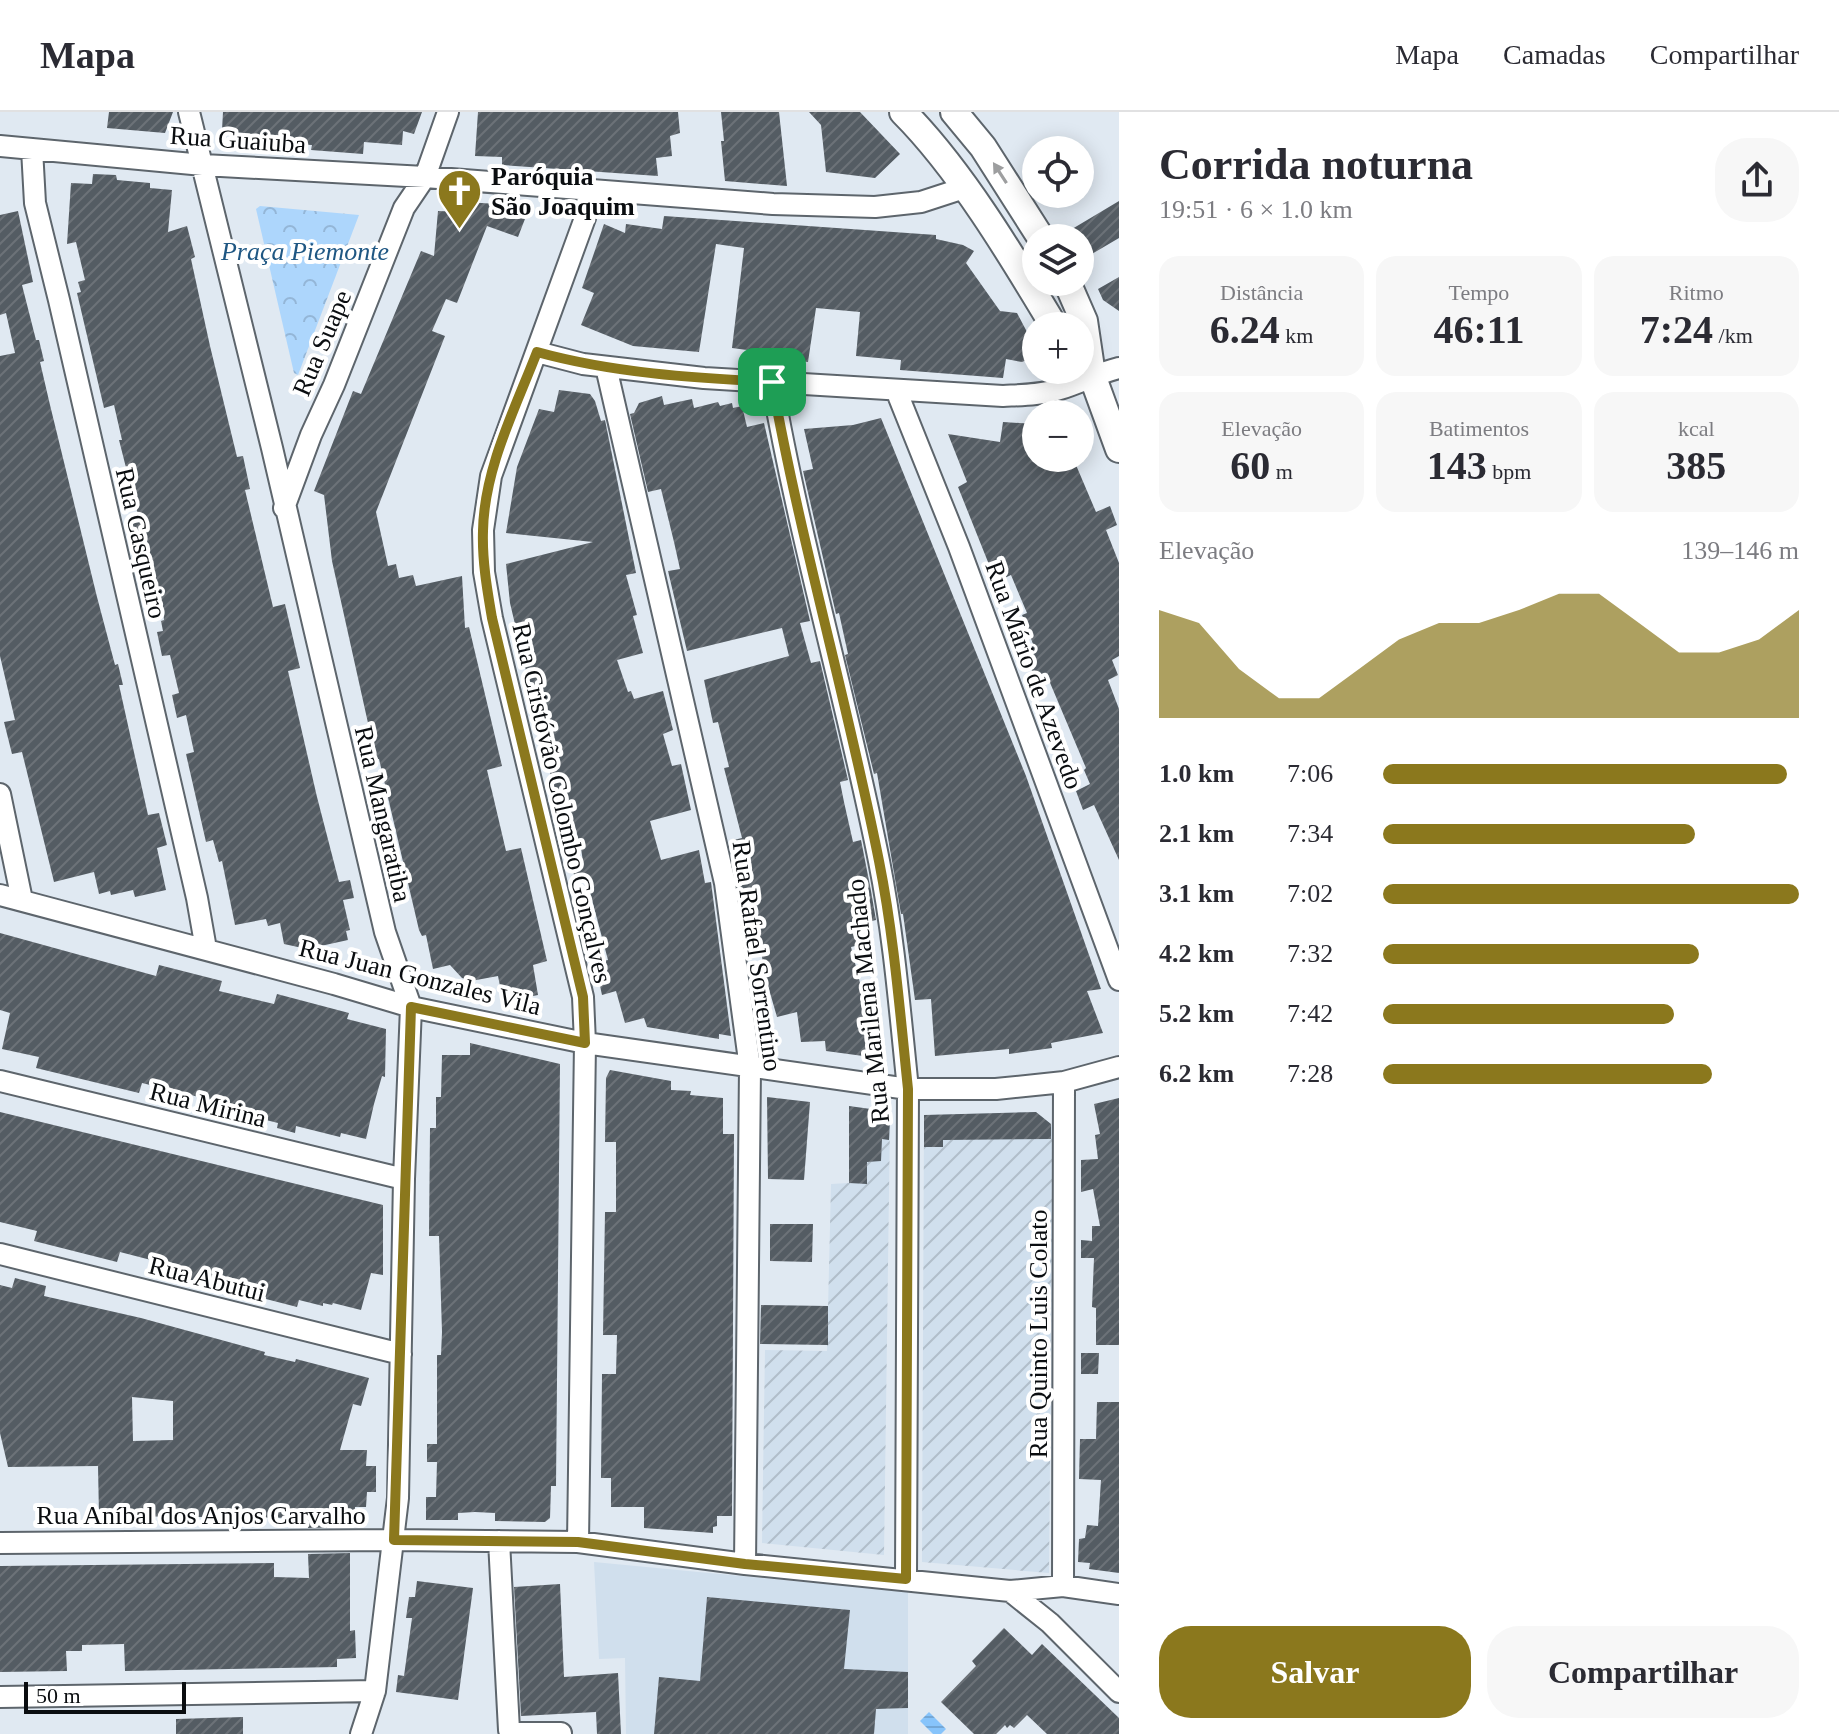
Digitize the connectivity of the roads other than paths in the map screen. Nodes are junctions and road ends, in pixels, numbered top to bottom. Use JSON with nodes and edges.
{"nodes":[{"id":1,"x":189,"y":112,"type":"edge"},
{"id":2,"x":448,"y":112,"type":"edge"},
{"id":3,"x":903,"y":112,"type":"edge"},
{"id":4,"x":954,"y":112,"type":"edge"},
{"id":5,"x":0,"y":146,"type":"edge"},
{"id":6,"x":32,"y":149,"type":"junction"},
{"id":7,"x":203,"y":165,"type":"junction"},
{"id":8,"x":425,"y":177,"type":"junction"},
{"id":9,"x":964,"y":188,"type":"junction"},
{"id":10,"x":589,"y":190,"type":"junction"},
{"id":11,"x":1032,"y":224,"type":"edge"},
{"id":12,"x":1045,"y":312,"type":"edge"},
{"id":13,"x":537,"y":352,"type":"junction"},
{"id":14,"x":606,"y":367,"type":"junction"},
{"id":15,"x":1094,"y":368,"type":"edge"},
{"id":16,"x":1119,"y":368,"type":"edge"},
{"id":17,"x":772,"y":382,"type":"junction"},
{"id":18,"x":1066,"y":384,"type":"edge"},
{"id":19,"x":1093,"y":384,"type":"edge"},
{"id":20,"x":896,"y":390,"type":"junction"},
{"id":21,"x":1119,"y":449,"type":"edge"},
{"id":22,"x":284,"y":508,"type":"junction"},
{"id":23,"x":0,"y":794,"type":"edge"},
{"id":24,"x":0,"y":895,"type":"edge"},
{"id":25,"x":22,"y":900,"type":"junction"},
{"id":26,"x":206,"y":949,"type":"junction"},
{"id":27,"x":1119,"y":980,"type":"edge"},
{"id":28,"x":411,"y":1007,"type":"junction"},
{"id":29,"x":585,"y":1043,"type":"junction"},
{"id":30,"x":1119,"y":1067,"type":"edge"},
{"id":31,"x":750,"y":1068,"type":"junction"},
{"id":32,"x":0,"y":1081,"type":"edge"},
{"id":33,"x":1064,"y":1082,"type":"junction"},
{"id":34,"x":908,"y":1089,"type":"junction"},
{"id":35,"x":404,"y":1179,"type":"junction"},
{"id":36,"x":0,"y":1254,"type":"edge"},
{"id":37,"x":401,"y":1354,"type":"junction"},
{"id":38,"x":1,"y":1536,"type":"edge"},
{"id":39,"x":394,"y":1540,"type":"junction"},
{"id":40,"x":499,"y":1541,"type":"junction"},
{"id":41,"x":578,"y":1542,"type":"junction"},
{"id":42,"x":745,"y":1564,"type":"junction"},
{"id":43,"x":906,"y":1579,"type":"junction"},
{"id":44,"x":1063,"y":1586,"type":"junction"},
{"id":45,"x":1010,"y":1591,"type":"junction"},
{"id":46,"x":1119,"y":1594,"type":"edge"},
{"id":47,"x":375,"y":1691,"type":"junction"},
{"id":48,"x":1119,"y":1692,"type":"edge"},
{"id":49,"x":0,"y":1697,"type":"edge"},
{"id":50,"x":561,"y":1733,"type":"edge"},
{"id":51,"x":361,"y":1734,"type":"edge"}],
"edges":[{"from":1,"to":7,"type":"street","name":"Rua Mangaratiba"},
{"from":2,"to":8,"type":"street","name":"Rua Suape"},
{"from":3,"to":9,"type":"street"},
{"from":11,"to":4,"type":"street","one_way":true},
{"from":5,"to":6,"type":"street","name":"Rua Guaiuba"},
{"from":6,"to":7,"type":"street","name":"Rua Guaiuba"},
{"from":6,"to":26,"type":"street","name":"Rua Casqueiro"},
{"from":7,"to":8,"type":"street","name":"Rua Guaiuba"},
{"from":7,"to":22,"type":"street","name":"Rua Mangaratiba"},
{"from":8,"to":10,"type":"street","name":"Rua Guaiuba"},
{"from":8,"to":22,"type":"street","name":"Rua Suape"},
{"from":9,"to":10,"type":"street","name":"Rua Guaiuba"},
{"from":9,"to":12,"type":"street"},
{"from":10,"to":13,"type":"street","name":"Rua Cristóvão Colombo Gonçalves"},
{"from":13,"to":14,"type":"street"},
{"from":13,"to":29,"type":"street","name":"Rua Cristóvão Colombo Gonçalves"},
{"from":14,"to":17,"type":"street"},
{"from":14,"to":31,"type":"street","name":"Rua Rafael Sorrentino"},
{"from":15,"to":16,"type":"street"},
{"from":17,"to":20,"type":"street"},
{"from":17,"to":34,"type":"street","name":"Rua Marilena Machado"},
{"from":18,"to":20,"type":"street"},
{"from":19,"to":21,"type":"street"},
{"from":20,"to":27,"type":"street","name":"Rua Mário de Azevedo"},
{"from":22,"to":28,"type":"street","name":"Rua Mangaratiba"},
{"from":23,"to":25,"type":"street"},
{"from":24,"to":25,"type":"street","name":"Rua Juan Gonzales Vila"},
{"from":25,"to":26,"type":"street","name":"Rua Juan Gonzales Vila"},
{"from":26,"to":28,"type":"street","name":"Rua Juan Gonzales Vila"},
{"from":28,"to":29,"type":"street","name":"Rua Juan Gonzales Vila"},
{"from":28,"to":35,"type":"street","name":"Rua Mangaratiba"},
{"from":29,"to":31,"type":"street","name":"Rua Juan Gonzales Vila"},
{"from":29,"to":41,"type":"street","name":"Rua Cristóvão Colombo Gonçalves"},
{"from":30,"to":33,"type":"street","name":"Rua Juan Gonzales Vila"},
{"from":31,"to":34,"type":"street","name":"Rua Juan Gonzales Vila"},
{"from":31,"to":42,"type":"street","name":"Rua Rafael Sorrentino"},
{"from":32,"to":35,"type":"street","name":"Rua Mirina"},
{"from":33,"to":34,"type":"street","name":"Rua Juan Gonzales Vila"},
{"from":33,"to":44,"type":"street","name":"Rua Quinto Luis Colato"},
{"from":34,"to":43,"type":"street","name":"Rua Marilena Machado"},
{"from":35,"to":37,"type":"street","name":"Rua Mangaratiba"},
{"from":36,"to":37,"type":"street","name":"Rua Abutui"},
{"from":37,"to":39,"type":"street","name":"Rua Mangaratiba"},
{"from":38,"to":39,"type":"street","name":"Rua Aníbal dos Anjos Carvalho"},
{"from":39,"to":40,"type":"street","name":"Rua Aníbal dos Anjos Carvalho"},
{"from":39,"to":47,"type":"street","name":"Rua Mangaratiba"},
{"from":40,"to":41,"type":"street","name":"Rua Aníbal dos Anjos Carvalho"},
{"from":40,"to":50,"type":"street"},
{"from":41,"to":42,"type":"street","name":"Rua Aníbal dos Anjos Carvalho"},
{"from":42,"to":43,"type":"street","name":"Rua Aníbal dos Anjos Carvalho"},
{"from":43,"to":45,"type":"street","name":"Rua Aníbal dos Anjos Carvalho"},
{"from":44,"to":45,"type":"street","name":"Rua Aníbal dos Anjos Carvalho"},
{"from":44,"to":46,"type":"street","name":"Rua Aníbal dos Anjos Carvalho"},
{"from":45,"to":48,"type":"street"},
{"from":47,"to":49,"type":"street"},
{"from":47,"to":51,"type":"street","name":"Rua Mangaratiba"}]}
